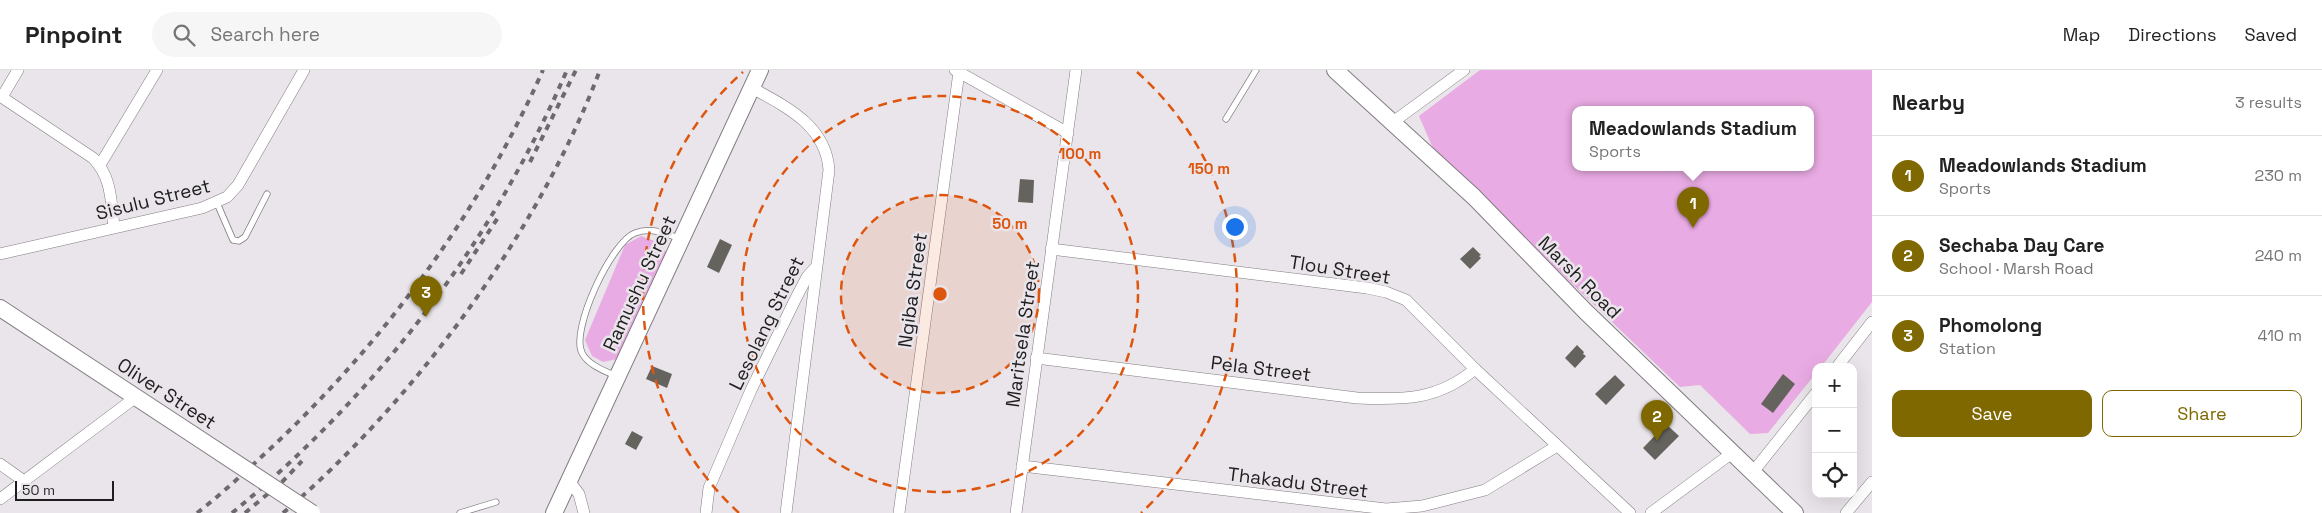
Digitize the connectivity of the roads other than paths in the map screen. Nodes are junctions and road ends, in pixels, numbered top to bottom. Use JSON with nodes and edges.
{"nodes":[{"id":1,"x":18,"y":70,"type":"edge"},
{"id":2,"x":158,"y":70,"type":"edge"},
{"id":3,"x":304,"y":70,"type":"edge"},
{"id":4,"x":760,"y":70,"type":"edge"},
{"id":5,"x":1076,"y":70,"type":"edge"},
{"id":6,"x":1256,"y":70,"type":"edge"},
{"id":7,"x":1335,"y":70,"type":"edge"},
{"id":8,"x":1464,"y":70,"type":"edge"},
{"id":9,"x":957,"y":71,"type":"edge"},
{"id":10,"x":752,"y":88,"type":"junction"},
{"id":11,"x":1,"y":96,"type":"edge"},
{"id":12,"x":1226,"y":119,"type":"dead end"},
{"id":13,"x":1393,"y":122,"type":"junction"},
{"id":14,"x":1068,"y":133,"type":"junction"},
{"id":15,"x":100,"y":165,"type":"junction"},
{"id":16,"x":267,"y":194,"type":"dead end"},
{"id":17,"x":217,"y":203,"type":"junction"},
{"id":18,"x":114,"y":227,"type":"junction"},
{"id":19,"x":682,"y":239,"type":"junction"},
{"id":20,"x":1051,"y":250,"type":"junction"},
{"id":21,"x":0,"y":254,"type":"edge"},
{"id":22,"x":816,"y":267,"type":"junction"},
{"id":23,"x":0,"y":308,"type":"edge"},
{"id":24,"x":1872,"y":322,"type":"edge"},
{"id":25,"x":1036,"y":358,"type":"junction"},
{"id":26,"x":1840,"y":363,"type":"edge"},
{"id":27,"x":1475,"y":368,"type":"junction"},
{"id":28,"x":616,"y":376,"type":"junction"},
{"id":29,"x":136,"y":397,"type":"junction"},
{"id":30,"x":1812,"y":398,"type":"edge"},
{"id":31,"x":1557,"y":446,"type":"junction"},
{"id":32,"x":1732,"y":453,"type":"junction"},
{"id":33,"x":0,"y":464,"type":"edge"},
{"id":34,"x":1022,"y":466,"type":"junction"},
{"id":35,"x":1753,"y":472,"type":"junction"},
{"id":36,"x":24,"y":481,"type":"junction"},
{"id":37,"x":569,"y":481,"type":"junction"},
{"id":38,"x":1872,"y":482,"type":"edge"},
{"id":39,"x":0,"y":499,"type":"edge"},
{"id":40,"x":496,"y":502,"type":"dead end"},
{"id":41,"x":312,"y":513,"type":"edge"},
{"id":42,"x":460,"y":513,"type":"edge"},
{"id":43,"x":554,"y":513,"type":"edge"},
{"id":44,"x":584,"y":513,"type":"edge"},
{"id":45,"x":706,"y":513,"type":"edge"},
{"id":46,"x":786,"y":513,"type":"edge"},
{"id":47,"x":899,"y":513,"type":"edge"},
{"id":48,"x":1016,"y":513,"type":"edge"},
{"id":49,"x":1630,"y":513,"type":"edge"},
{"id":50,"x":1651,"y":513,"type":"edge"},
{"id":51,"x":1795,"y":513,"type":"edge"},
{"id":52,"x":1846,"y":513,"type":"edge"}],
"edges":[{"from":1,"to":11,"type":"street"},
{"from":2,"to":15,"type":"street"},
{"from":3,"to":17,"type":"street","name":"Sisulu Street"},
{"from":4,"to":10,"type":"street","name":"Ramushu Street"},
{"from":5,"to":14,"type":"street","name":"Maritsela Street"},
{"from":6,"to":12,"type":"lane"},
{"from":7,"to":13,"type":"street","name":"Marsh Road"},
{"from":8,"to":13,"type":"street"},
{"from":9,"to":14,"type":"street"},
{"from":9,"to":47,"type":"street","name":"Ngiba Street"},
{"from":10,"to":19,"type":"street","name":"Ramushu Street"},
{"from":10,"to":22,"type":"street","name":"Lesolang Street"},
{"from":11,"to":15,"type":"street"},
{"from":13,"to":32,"type":"street","name":"Marsh Road"},
{"from":14,"to":20,"type":"street","name":"Maritsela Street"},
{"from":15,"to":18,"type":"street"},
{"from":16,"to":17,"type":"lane"},
{"from":17,"to":18,"type":"street","name":"Sisulu Street"},
{"from":18,"to":21,"type":"street","name":"Sisulu Street"},
{"from":19,"to":28,"type":"street","name":"Ramushu Street"},
{"from":19,"to":28,"type":"lane"},
{"from":20,"to":25,"type":"street","name":"Maritsela Street"},
{"from":20,"to":27,"type":"street","name":"Tlou Street"},
{"from":22,"to":45,"type":"street","name":"Lesolang Street"},
{"from":22,"to":46,"type":"street"},
{"from":23,"to":29,"type":"street","name":"Oliver Street"},
{"from":24,"to":26,"type":"street"},
{"from":25,"to":27,"type":"street","name":"Pela Street"},
{"from":25,"to":34,"type":"street","name":"Maritsela Street"},
{"from":27,"to":31,"type":"street","name":"Tlou Street"},
{"from":28,"to":37,"type":"street","name":"Ramushu Street"},
{"from":29,"to":36,"type":"street"},
{"from":29,"to":41,"type":"street","name":"Oliver Street","bridge":true},
{"from":30,"to":35,"type":"street"},
{"from":31,"to":34,"type":"street","name":"Thakadu Street"},
{"from":31,"to":49,"type":"street","name":"Tlou Street"},
{"from":32,"to":35,"type":"street","name":"Marsh Road"},
{"from":32,"to":50,"type":"street"},
{"from":33,"to":36,"type":"street"},
{"from":34,"to":48,"type":"street","name":"Maritsela Street"},
{"from":35,"to":51,"type":"street","name":"Marsh Road"},
{"from":36,"to":39,"type":"street"},
{"from":37,"to":43,"type":"street","name":"Ramushu Street"},
{"from":37,"to":44,"type":"street"},
{"from":38,"to":52,"type":"street"},
{"from":40,"to":42,"type":"lane"}]}
